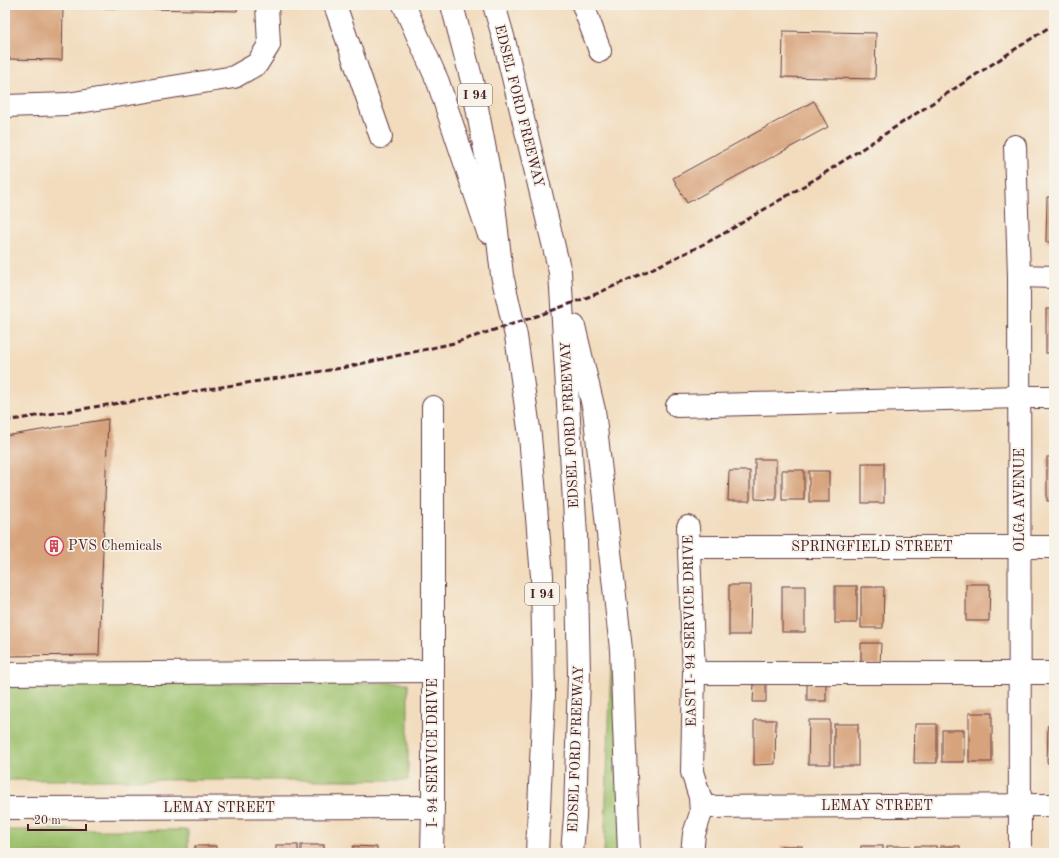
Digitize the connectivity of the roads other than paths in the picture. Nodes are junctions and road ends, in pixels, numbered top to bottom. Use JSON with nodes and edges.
{"nodes":[{"id":1,"x":267,"y":5,"type":"edge"},
{"id":2,"x":335,"y":5,"type":"edge"},
{"id":3,"x":404,"y":5,"type":"edge"},
{"id":4,"x":452,"y":5,"type":"edge"},
{"id":5,"x":494,"y":5,"type":"edge"},
{"id":6,"x":583,"y":5,"type":"edge"},
{"id":7,"x":600,"y":51,"type":"dead end"},
{"id":8,"x":5,"y":106,"type":"edge"},
{"id":9,"x":381,"y":137,"type":"dead end"},
{"id":10,"x":1015,"y":146,"type":"dead end"},
{"id":11,"x":560,"y":272,"type":"junction"},
{"id":12,"x":502,"y":275,"type":"junction"},
{"id":13,"x":1019,"y":276,"type":"junction"},
{"id":14,"x":1054,"y":277,"type":"edge"},
{"id":15,"x":1019,"y":397,"type":"junction"},
{"id":16,"x":1054,"y":398,"type":"edge"},
{"id":17,"x":676,"y":406,"type":"dead end"},
{"id":18,"x":433,"y":407,"type":"dead end"},
{"id":19,"x":688,"y":537,"type":"joint"},
{"id":20,"x":1020,"y":547,"type":"junction"},
{"id":21,"x":1054,"y":547,"type":"edge"},
{"id":22,"x":433,"y":662,"type":"junction"},
{"id":23,"x":694,"y":673,"type":"junction"},
{"id":24,"x":1020,"y":673,"type":"junction"},
{"id":25,"x":1054,"y":673,"type":"edge"},
{"id":26,"x":5,"y":674,"type":"edge"},
{"id":27,"x":1054,"y":805,"type":"edge"},
{"id":28,"x":1020,"y":806,"type":"junction"},
{"id":29,"x":433,"y":807,"type":"junction"},
{"id":30,"x":701,"y":807,"type":"junction"},
{"id":31,"x":5,"y":808,"type":"edge"},
{"id":32,"x":432,"y":853,"type":"edge"},
{"id":33,"x":537,"y":853,"type":"edge"},
{"id":34,"x":572,"y":853,"type":"edge"},
{"id":35,"x":629,"y":853,"type":"edge"},
{"id":36,"x":692,"y":853,"type":"edge"},
{"id":37,"x":1020,"y":853,"type":"edge"}],
"edges":[{"from":1,"to":8,"type":"main road"},
{"from":2,"to":9,"type":"main road"},
{"from":3,"to":12,"type":"main road"},
{"from":4,"to":12,"type":"main road","number":"I 94"},
{"from":5,"to":11,"type":"main road","name":"EDSEL FORD FREEWAY","number":"I 94"},
{"from":6,"to":7,"type":"main road"},
{"from":10,"to":13,"type":"main road","name":"OLGA AVENUE"},
{"from":11,"to":34,"type":"main road","name":"EDSEL FORD FREEWAY","number":"I 94"},
{"from":11,"to":35,"type":"main road"},
{"from":12,"to":33,"type":"main road","number":"I 94"},
{"from":13,"to":14,"type":"main road"},
{"from":13,"to":15,"type":"main road","name":"OLGA AVENUE"},
{"from":15,"to":16,"type":"main road"},
{"from":15,"to":17,"type":"main road"},
{"from":15,"to":20,"type":"main road","name":"OLGA AVENUE"},
{"from":18,"to":22,"type":"main road","name":"I- 94 SERVICE DRIVE"},
{"from":19,"to":20,"type":"main road","name":"SPRINGFIELD STREET"},
{"from":19,"to":23,"type":"main road","name":"EAST I- 94 SERVICE DRIVE"},
{"from":20,"to":21,"type":"main road","name":"SPRINGFIELD STREET"},
{"from":20,"to":24,"type":"main road","name":"OLGA AVENUE"},
{"from":22,"to":26,"type":"main road"},
{"from":22,"to":29,"type":"main road","name":"I- 94 SERVICE DRIVE"},
{"from":23,"to":24,"type":"main road"},
{"from":23,"to":30,"type":"main road","name":"EAST I- 94 SERVICE DRIVE"},
{"from":24,"to":25,"type":"main road"},
{"from":24,"to":28,"type":"main road","name":"OLGA AVENUE"},
{"from":27,"to":28,"type":"main road","name":"LEMAY STREET"},
{"from":28,"to":30,"type":"main road","name":"LEMAY STREET"},
{"from":28,"to":37,"type":"main road","name":"OLGA AVENUE"},
{"from":29,"to":31,"type":"main road","name":"LEMAY STREET"},
{"from":29,"to":32,"type":"main road","name":"I- 94 SERVICE DRIVE"},
{"from":30,"to":36,"type":"main road","name":"EAST I- 94 SERVICE DRIVE"}]}
